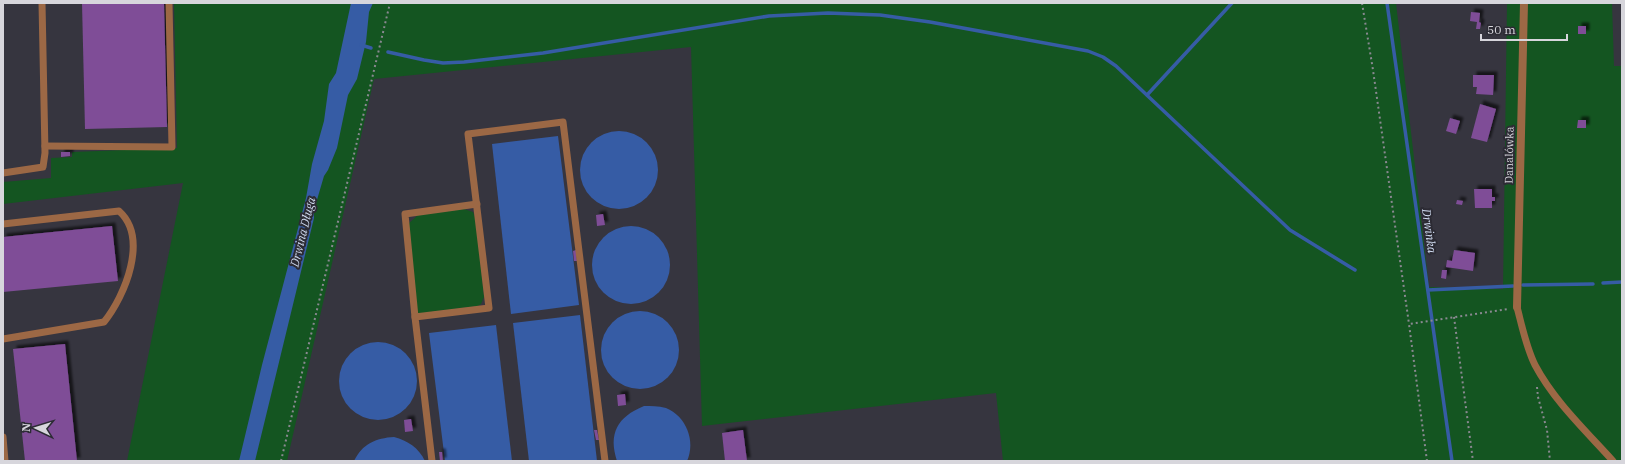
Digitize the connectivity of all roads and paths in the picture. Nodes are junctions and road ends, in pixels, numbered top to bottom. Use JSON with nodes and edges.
{"nodes":[{"id":1,"x":42,"y":3,"type":"edge"},
{"id":2,"x":169,"y":3,"type":"edge"},
{"id":3,"x":390,"y":3,"type":"edge"},
{"id":4,"x":1362,"y":3,"type":"edge"},
{"id":5,"x":1524,"y":3,"type":"edge"},
{"id":6,"x":45,"y":146,"type":"junction"},
{"id":7,"x":3,"y":173,"type":"edge"},
{"id":8,"x":477,"y":204,"type":"junction"},
{"id":9,"x":3,"y":224,"type":"edge"},
{"id":10,"x":1517,"y":307,"type":"junction"},
{"id":11,"x":1454,"y":317,"type":"junction"},
{"id":12,"x":415,"y":318,"type":"junction"},
{"id":13,"x":1409,"y":324,"type":"junction"},
{"id":14,"x":3,"y":339,"type":"edge"},
{"id":15,"x":1537,"y":384,"type":"dead end"},
{"id":16,"x":3,"y":437,"type":"edge"},
{"id":17,"x":5,"y":461,"type":"edge"},
{"id":18,"x":281,"y":461,"type":"edge"},
{"id":19,"x":432,"y":461,"type":"edge"},
{"id":20,"x":605,"y":461,"type":"edge"},
{"id":21,"x":1427,"y":461,"type":"edge"},
{"id":22,"x":1473,"y":461,"type":"edge"},
{"id":23,"x":1550,"y":461,"type":"edge"},
{"id":24,"x":1613,"y":461,"type":"edge"}],
"edges":[{"from":1,"to":6,"type":"lane"},
{"from":2,"to":6,"type":"lane"},
{"from":3,"to":18,"type":"path"},
{"from":4,"to":13,"type":"path"},
{"from":5,"to":10,"type":"street","name":"Danalówka"},
{"from":6,"to":7,"type":"lane"},
{"from":8,"to":12,"type":"lane"},
{"from":8,"to":12,"type":"lane"},
{"from":8,"to":20,"type":"lane"},
{"from":9,"to":14,"type":"lane"},
{"from":10,"to":11,"type":"path"},
{"from":10,"to":24,"type":"lane"},
{"from":11,"to":13,"type":"path"},
{"from":11,"to":22,"type":"path"},
{"from":12,"to":19,"type":"lane"},
{"from":13,"to":21,"type":"path"},
{"from":15,"to":23,"type":"path"},
{"from":16,"to":17,"type":"lane"}]}
